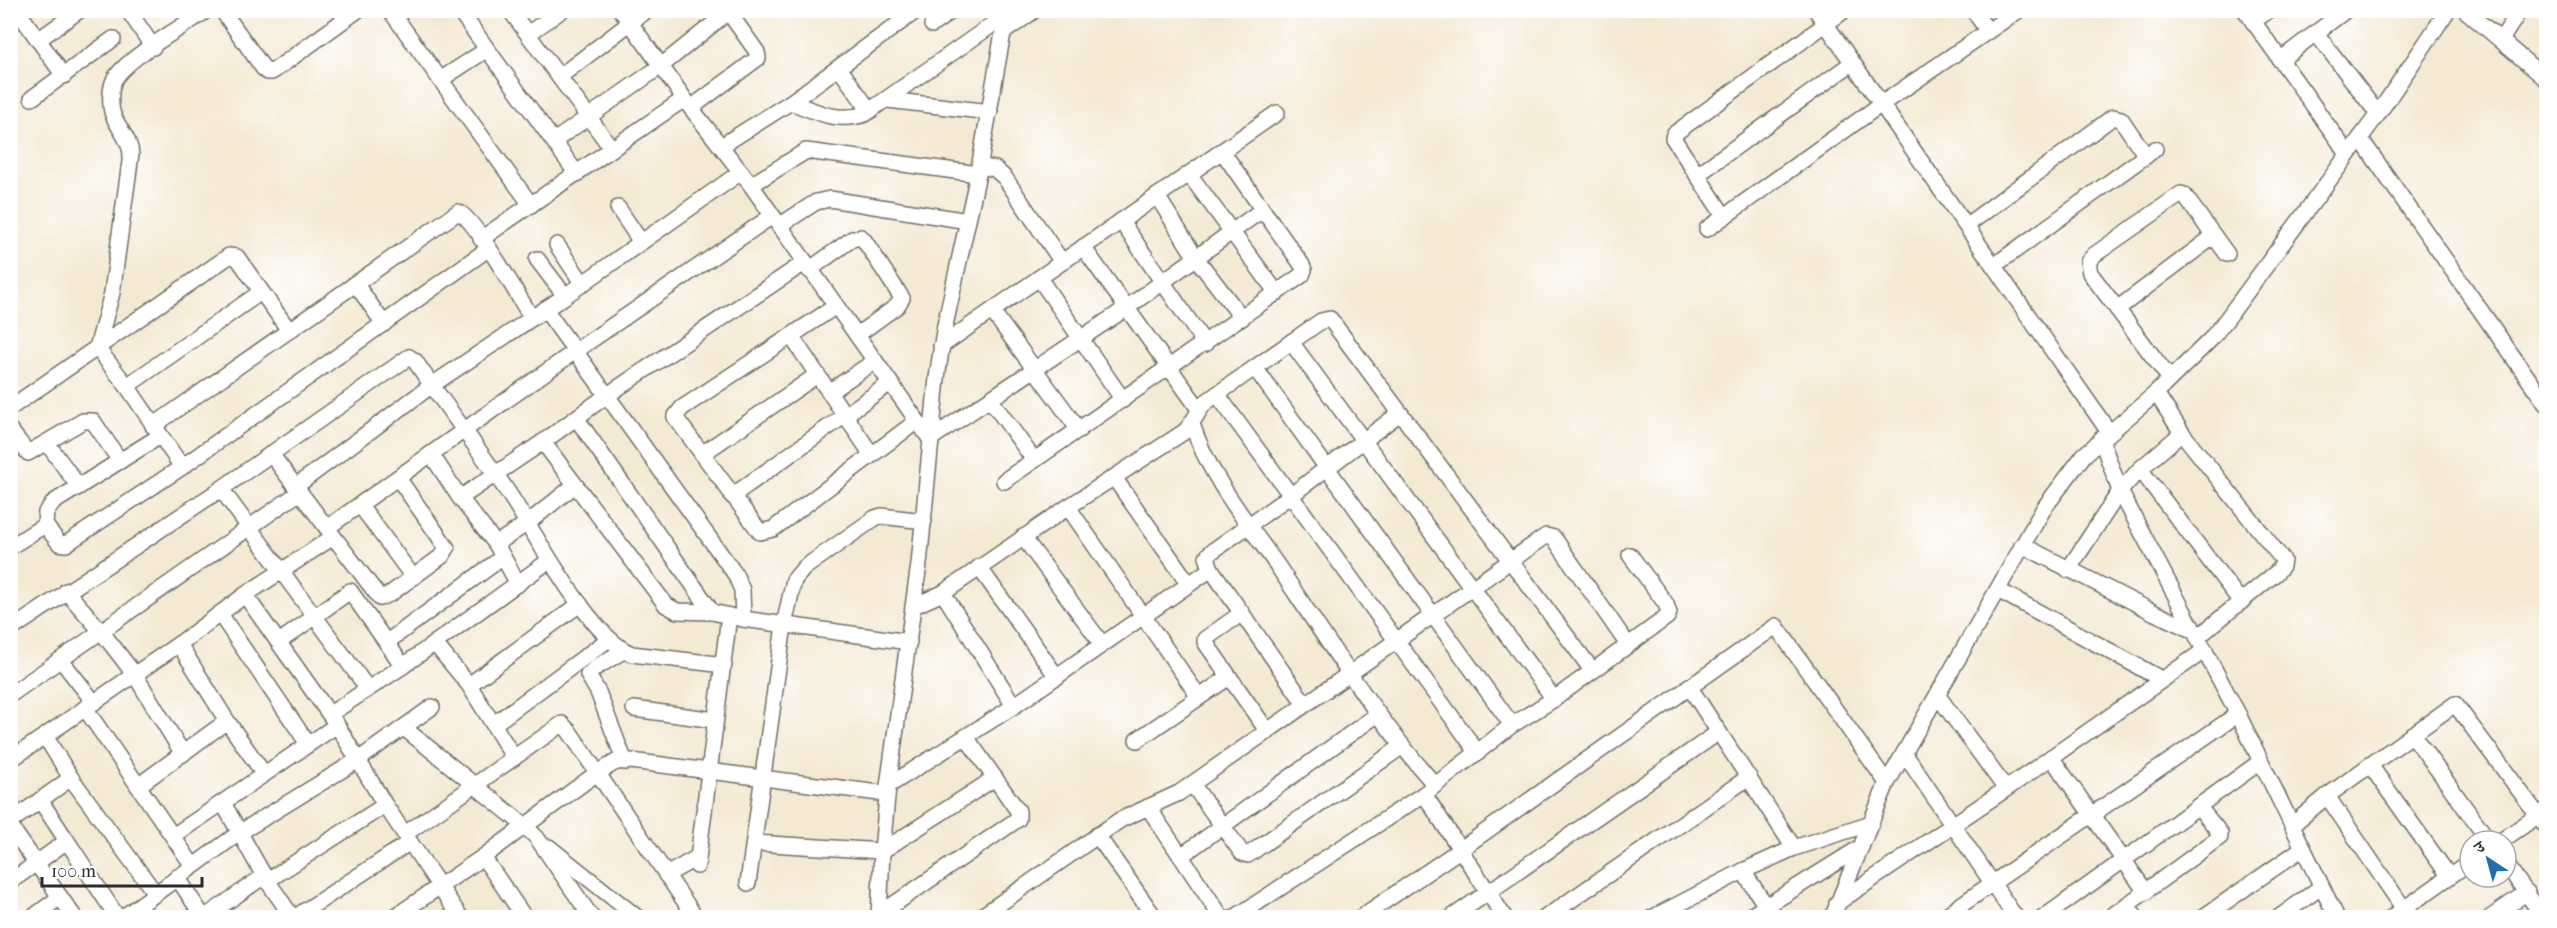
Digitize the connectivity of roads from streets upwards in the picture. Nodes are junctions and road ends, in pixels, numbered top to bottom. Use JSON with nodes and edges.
{"nodes":[{"id":1,"x":18,"y":10,"type":"edge"},
{"id":2,"x":80,"y":10,"type":"edge"},
{"id":3,"x":207,"y":10,"type":"edge"},
{"id":4,"x":222,"y":10,"type":"edge"},
{"id":5,"x":358,"y":10,"type":"edge"},
{"id":6,"x":390,"y":10,"type":"edge"},
{"id":7,"x":459,"y":10,"type":"edge"},
{"id":8,"x":510,"y":10,"type":"edge"},
{"id":9,"x":647,"y":10,"type":"edge"},
{"id":10,"x":952,"y":10,"type":"edge"},
{"id":11,"x":1035,"y":10,"type":"edge"},
{"id":12,"x":1816,"y":10,"type":"edge"},
{"id":13,"x":1845,"y":10,"type":"edge"},
{"id":14,"x":1973,"y":10,"type":"edge"},
{"id":15,"x":2019,"y":10,"type":"edge"},
{"id":16,"x":2269,"y":10,"type":"edge"},
{"id":17,"x":2346,"y":10,"type":"edge"},
{"id":18,"x":2448,"y":10,"type":"edge"},
{"id":19,"x":2465,"y":10,"type":"edge"},
{"id":20,"x":2520,"y":10,"type":"edge"},
{"id":21,"x":560,"y":11,"type":"edge"},
{"id":22,"x":727,"y":11,"type":"edge"},
{"id":23,"x":916,"y":11,"type":"edge"},
{"id":24,"x":131,"y":12,"type":"edge"},
{"id":25,"x":1006,"y":13,"type":"edge"},
{"id":26,"x":2249,"y":16,"type":"edge"},
{"id":27,"x":626,"y":17,"type":"edge"},
{"id":28,"x":1826,"y":24,"type":"junction"},
{"id":29,"x":932,"y":25,"type":"dead end"},
{"id":30,"x":1004,"y":32,"type":"junction"},
{"id":31,"x":1988,"y":32,"type":"junction"},
{"id":32,"x":2316,"y":33,"type":"junction"},
{"id":33,"x":528,"y":34,"type":"junction"},
{"id":34,"x":113,"y":39,"type":"dead end"},
{"id":35,"x":39,"y":40,"type":"junction"},
{"id":36,"x":2501,"y":40,"type":"junction"},
{"id":37,"x":153,"y":47,"type":"junction"},
{"id":38,"x":486,"y":50,"type":"junction"},
{"id":39,"x":2280,"y":60,"type":"junction"},
{"id":40,"x":1852,"y":63,"type":"junction"},
{"id":41,"x":661,"y":66,"type":"junction"},
{"id":42,"x":839,"y":68,"type":"junction"},
{"id":43,"x":64,"y":76,"type":"junction"},
{"id":44,"x":559,"y":77,"type":"junction"},
{"id":45,"x":2547,"y":79,"type":"edge"},
{"id":46,"x":440,"y":80,"type":"junction"},
{"id":47,"x":32,"y":98,"type":"dead end"},
{"id":48,"x":888,"y":100,"type":"junction"},
{"id":49,"x":791,"y":102,"type":"junction"},
{"id":50,"x":687,"y":103,"type":"junction"},
{"id":51,"x":1880,"y":105,"type":"junction"},
{"id":52,"x":870,"y":111,"type":"junction"},
{"id":53,"x":990,"y":112,"type":"junction"},
{"id":54,"x":1277,"y":113,"type":"dead end"},
{"id":55,"x":2378,"y":114,"type":"junction"},
{"id":56,"x":589,"y":117,"type":"junction"},
{"id":57,"x":2360,"y":138,"type":"junction"},
{"id":58,"x":554,"y":141,"type":"junction"},
{"id":59,"x":721,"y":146,"type":"junction"},
{"id":60,"x":612,"y":149,"type":"junction"},
{"id":61,"x":1222,"y":151,"type":"junction"},
{"id":62,"x":2348,"y":154,"type":"junction"},
{"id":63,"x":979,"y":170,"type":"junction"},
{"id":64,"x":741,"y":172,"type":"junction"},
{"id":65,"x":578,"y":174,"type":"junction"},
{"id":66,"x":1190,"y":174,"type":"junction"},
{"id":67,"x":1697,"y":175,"type":"junction"},
{"id":68,"x":752,"y":185,"type":"junction"},
{"id":69,"x":1157,"y":196,"type":"junction"},
{"id":70,"x":531,"y":205,"type":"junction"},
{"id":71,"x":618,"y":208,"type":"dead end"},
{"id":72,"x":1265,"y":213,"type":"junction"},
{"id":73,"x":1724,"y":216,"type":"junction"},
{"id":74,"x":775,"y":221,"type":"junction"},
{"id":75,"x":968,"y":221,"type":"junction"},
{"id":76,"x":1121,"y":221,"type":"junction"},
{"id":77,"x":1967,"y":225,"type":"junction"},
{"id":78,"x":1707,"y":229,"type":"dead end"},
{"id":79,"x":1230,"y":232,"type":"junction"},
{"id":80,"x":2214,"y":236,"type":"junction"},
{"id":81,"x":641,"y":242,"type":"junction"},
{"id":82,"x":485,"y":244,"type":"junction"},
{"id":83,"x":557,"y":244,"type":"dead end"},
{"id":84,"x":1083,"y":247,"type":"junction"},
{"id":85,"x":2227,"y":254,"type":"dead end"},
{"id":86,"x":1196,"y":258,"type":"junction"},
{"id":87,"x":537,"y":259,"type":"dead end"},
{"id":88,"x":1062,"y":262,"type":"junction"},
{"id":89,"x":1995,"y":265,"type":"junction"},
{"id":90,"x":807,"y":266,"type":"junction"},
{"id":91,"x":1039,"y":278,"type":"junction"},
{"id":92,"x":1162,"y":282,"type":"junction"},
{"id":93,"x":355,"y":283,"type":"junction"},
{"id":94,"x":583,"y":284,"type":"junction"},
{"id":95,"x":261,"y":292,"type":"junction"},
{"id":96,"x":1277,"y":293,"type":"junction"},
{"id":97,"x":565,"y":296,"type":"junction"},
{"id":98,"x":836,"y":306,"type":"junction"},
{"id":99,"x":545,"y":309,"type":"junction"},
{"id":100,"x":1125,"y":309,"type":"junction"},
{"id":101,"x":2117,"y":309,"type":"junction"},
{"id":102,"x":992,"y":311,"type":"junction"},
{"id":103,"x":531,"y":317,"type":"junction"},
{"id":104,"x":1242,"y":318,"type":"junction"},
{"id":105,"x":384,"y":324,"type":"junction"},
{"id":106,"x":288,"y":329,"type":"junction"},
{"id":107,"x":857,"y":335,"type":"junction"},
{"id":108,"x":790,"y":336,"type":"junction"},
{"id":109,"x":1080,"y":339,"type":"junction"},
{"id":110,"x":1292,"y":342,"type":"junction"},
{"id":111,"x":1205,"y":344,"type":"junction"},
{"id":112,"x":941,"y":346,"type":"junction"},
{"id":113,"x":97,"y":348,"type":"junction"},
{"id":114,"x":574,"y":352,"type":"junction"},
{"id":115,"x":875,"y":361,"type":"junction"},
{"id":116,"x":1168,"y":368,"type":"junction"},
{"id":117,"x":1256,"y":368,"type":"junction"},
{"id":118,"x":1035,"y":369,"type":"junction"},
{"id":119,"x":817,"y":375,"type":"junction"},
{"id":120,"x":2170,"y":379,"type":"junction"},
{"id":121,"x":890,"y":383,"type":"junction"},
{"id":122,"x":432,"y":385,"type":"junction"},
{"id":123,"x":127,"y":386,"type":"junction"},
{"id":124,"x":829,"y":392,"type":"junction"},
{"id":125,"x":1217,"y":393,"type":"junction"},
{"id":126,"x":2156,"y":393,"type":"junction"},
{"id":127,"x":606,"y":396,"type":"junction"},
{"id":128,"x":990,"y":399,"type":"junction"},
{"id":129,"x":1123,"y":400,"type":"junction"},
{"id":130,"x":2547,"y":404,"type":"edge"},
{"id":131,"x":10,"y":408,"type":"edge"},
{"id":132,"x":1199,"y":409,"type":"junction"},
{"id":133,"x":1400,"y":413,"type":"junction"},
{"id":134,"x":845,"y":415,"type":"junction"},
{"id":135,"x":577,"y":419,"type":"junction"},
{"id":136,"x":917,"y":421,"type":"junction"},
{"id":137,"x":1192,"y":424,"type":"junction"},
{"id":138,"x":10,"y":430,"type":"edge"},
{"id":139,"x":466,"y":430,"type":"junction"},
{"id":140,"x":1079,"y":430,"type":"junction"},
{"id":141,"x":156,"y":431,"type":"junction"},
{"id":142,"x":2182,"y":433,"type":"junction"},
{"id":143,"x":2105,"y":435,"type":"junction"},
{"id":144,"x":1364,"y":438,"type":"junction"},
{"id":145,"x":930,"y":439,"type":"junction"},
{"id":146,"x":543,"y":442,"type":"junction"},
{"id":147,"x":47,"y":443,"type":"junction"},
{"id":148,"x":271,"y":454,"type":"junction"},
{"id":149,"x":430,"y":454,"type":"junction"},
{"id":150,"x":702,"y":454,"type":"junction"},
{"id":151,"x":872,"y":454,"type":"junction"},
{"id":152,"x":1034,"y":460,"type":"junction"},
{"id":153,"x":120,"y":461,"type":"junction"},
{"id":154,"x":1327,"y":466,"type":"junction"},
{"id":155,"x":182,"y":467,"type":"junction"},
{"id":156,"x":2140,"y":469,"type":"junction"},
{"id":157,"x":496,"y":474,"type":"junction"},
{"id":158,"x":398,"y":478,"type":"junction"},
{"id":159,"x":1116,"y":479,"type":"junction"},
{"id":160,"x":1004,"y":482,"type":"dead end"},
{"id":161,"x":575,"y":485,"type":"junction"},
{"id":162,"x":79,"y":487,"type":"junction"},
{"id":163,"x":221,"y":489,"type":"junction"},
{"id":164,"x":298,"y":489,"type":"junction"},
{"id":165,"x":2120,"y":491,"type":"junction"},
{"id":166,"x":732,"y":496,"type":"junction"},
{"id":167,"x":1290,"y":496,"type":"junction"},
{"id":168,"x":460,"y":498,"type":"junction"},
{"id":169,"x":360,"y":505,"type":"junction"},
{"id":170,"x":1068,"y":507,"type":"junction"},
{"id":171,"x":924,"y":521,"type":"junction"},
{"id":172,"x":529,"y":522,"type":"junction"},
{"id":173,"x":45,"y":525,"type":"junction"},
{"id":174,"x":1249,"y":525,"type":"junction"},
{"id":175,"x":250,"y":526,"type":"junction"},
{"id":176,"x":330,"y":533,"type":"junction"},
{"id":177,"x":1023,"y":537,"type":"junction"},
{"id":178,"x":2022,"y":545,"type":"junction"},
{"id":179,"x":10,"y":547,"type":"edge"},
{"id":180,"x":499,"y":551,"type":"junction"},
{"id":181,"x":1630,"y":555,"type":"dead end"},
{"id":182,"x":550,"y":560,"type":"junction"},
{"id":183,"x":1510,"y":562,"type":"junction"},
{"id":184,"x":979,"y":567,"type":"junction"},
{"id":185,"x":1211,"y":569,"type":"junction"},
{"id":186,"x":2068,"y":570,"type":"junction"},
{"id":187,"x":283,"y":571,"type":"junction"},
{"id":188,"x":413,"y":577,"type":"junction"},
{"id":189,"x":364,"y":579,"type":"junction"},
{"id":190,"x":518,"y":584,"type":"junction"},
{"id":191,"x":1189,"y":584,"type":"junction"},
{"id":192,"x":1473,"y":587,"type":"junction"},
{"id":193,"x":1998,"y":590,"type":"junction"},
{"id":194,"x":66,"y":591,"type":"junction"},
{"id":195,"x":350,"y":591,"type":"junction"},
{"id":196,"x":943,"y":593,"type":"junction"},
{"id":197,"x":245,"y":595,"type":"junction"},
{"id":198,"x":2241,"y":602,"type":"junction"},
{"id":199,"x":580,"y":604,"type":"junction"},
{"id":200,"x":914,"y":606,"type":"junction"},
{"id":201,"x":712,"y":612,"type":"junction"},
{"id":202,"x":1242,"y":613,"type":"junction"},
{"id":203,"x":220,"y":614,"type":"junction"},
{"id":204,"x":1143,"y":615,"type":"junction"},
{"id":205,"x":315,"y":616,"type":"junction"},
{"id":206,"x":1434,"y":617,"type":"junction"},
{"id":207,"x":736,"y":618,"type":"junction"},
{"id":208,"x":784,"y":625,"type":"junction"},
{"id":209,"x":10,"y":630,"type":"edge"},
{"id":210,"x":101,"y":631,"type":"junction"},
{"id":211,"x":609,"y":639,"type":"junction"},
{"id":212,"x":2199,"y":639,"type":"junction"},
{"id":213,"x":1396,"y":641,"type":"junction"},
{"id":214,"x":279,"y":642,"type":"junction"},
{"id":215,"x":387,"y":642,"type":"junction"},
{"id":216,"x":909,"y":642,"type":"junction"},
{"id":217,"x":179,"y":644,"type":"junction"},
{"id":218,"x":435,"y":644,"type":"junction"},
{"id":219,"x":1102,"y":644,"type":"junction"},
{"id":220,"x":1628,"y":645,"type":"junction"},
{"id":221,"x":623,"y":651,"type":"junction"},
{"id":222,"x":61,"y":660,"type":"junction"},
{"id":223,"x":403,"y":666,"type":"junction"},
{"id":224,"x":723,"y":666,"type":"junction"},
{"id":225,"x":1592,"y":670,"type":"junction"},
{"id":226,"x":1348,"y":672,"type":"junction"},
{"id":227,"x":135,"y":675,"type":"junction"},
{"id":228,"x":1057,"y":677,"type":"junction"},
{"id":229,"x":1229,"y":677,"type":"junction"},
{"id":230,"x":2161,"y":679,"type":"junction"},
{"id":231,"x":468,"y":686,"type":"junction"},
{"id":232,"x":1689,"y":686,"type":"junction"},
{"id":233,"x":368,"y":689,"type":"junction"},
{"id":234,"x":10,"y":695,"type":"edge"},
{"id":235,"x":1938,"y":696,"type":"junction"},
{"id":236,"x":1199,"y":698,"type":"junction"},
{"id":237,"x":1554,"y":699,"type":"junction"},
{"id":238,"x":1305,"y":704,"type":"junction"},
{"id":239,"x":89,"y":705,"type":"junction"},
{"id":240,"x":1014,"y":706,"type":"junction"},
{"id":241,"x":432,"y":708,"type":"dead end"},
{"id":242,"x":634,"y":709,"type":"dead end"},
{"id":243,"x":1378,"y":714,"type":"junction"},
{"id":244,"x":2238,"y":714,"type":"junction"},
{"id":245,"x":333,"y":719,"type":"junction"},
{"id":246,"x":715,"y":720,"type":"junction"},
{"id":247,"x":227,"y":721,"type":"junction"},
{"id":248,"x":494,"y":724,"type":"junction"},
{"id":249,"x":1512,"y":725,"type":"junction"},
{"id":250,"x":404,"y":728,"type":"junction"},
{"id":251,"x":1268,"y":732,"type":"junction"},
{"id":252,"x":1719,"y":732,"type":"junction"},
{"id":253,"x":2412,"y":734,"type":"junction"},
{"id":254,"x":45,"y":736,"type":"junction"},
{"id":255,"x":966,"y":737,"type":"junction"},
{"id":256,"x":1137,"y":740,"type":"dead end"},
{"id":257,"x":308,"y":744,"type":"junction"},
{"id":258,"x":1401,"y":747,"type":"junction"},
{"id":259,"x":1478,"y":753,"type":"junction"},
{"id":260,"x":1904,"y":753,"type":"junction"},
{"id":261,"x":183,"y":754,"type":"junction"},
{"id":262,"x":2051,"y":757,"type":"junction"},
{"id":263,"x":514,"y":758,"type":"junction"},
{"id":264,"x":10,"y":760,"type":"edge"},
{"id":265,"x":358,"y":760,"type":"junction"},
{"id":266,"x":625,"y":762,"type":"junction"},
{"id":267,"x":2260,"y":762,"type":"junction"},
{"id":268,"x":2370,"y":765,"type":"junction"},
{"id":269,"x":709,"y":772,"type":"junction"},
{"id":270,"x":597,"y":773,"type":"junction"},
{"id":271,"x":264,"y":774,"type":"junction"},
{"id":272,"x":1749,"y":777,"type":"junction"},
{"id":273,"x":71,"y":778,"type":"junction"},
{"id":274,"x":995,"y":778,"type":"junction"},
{"id":275,"x":764,"y":780,"type":"junction"},
{"id":276,"x":1887,"y":783,"type":"junction"},
{"id":277,"x":1192,"y":784,"type":"junction"},
{"id":278,"x":138,"y":786,"type":"junction"},
{"id":279,"x":475,"y":786,"type":"junction"},
{"id":280,"x":2006,"y":789,"type":"junction"},
{"id":281,"x":888,"y":790,"type":"junction"},
{"id":282,"x":1429,"y":790,"type":"junction"},
{"id":283,"x":2328,"y":796,"type":"junction"},
{"id":284,"x":40,"y":800,"type":"junction"},
{"id":285,"x":223,"y":803,"type":"junction"},
{"id":286,"x":385,"y":805,"type":"junction"},
{"id":287,"x":2198,"y":806,"type":"junction"},
{"id":288,"x":1148,"y":807,"type":"junction"},
{"id":289,"x":2091,"y":813,"type":"junction"},
{"id":290,"x":2544,"y":817,"type":"edge"},
{"id":291,"x":10,"y":822,"type":"edge"},
{"id":292,"x":1871,"y":823,"type":"junction"},
{"id":293,"x":2292,"y":825,"type":"junction"},
{"id":294,"x":10,"y":826,"type":"edge"},
{"id":295,"x":525,"y":826,"type":"junction"},
{"id":296,"x":1222,"y":826,"type":"junction"},
{"id":297,"x":1952,"y":826,"type":"junction"},
{"id":298,"x":2480,"y":829,"type":"edge"},
{"id":299,"x":2518,"y":832,"type":"edge"},
{"id":300,"x":239,"y":833,"type":"junction"},
{"id":301,"x":1097,"y":835,"type":"junction"},
{"id":302,"x":173,"y":836,"type":"junction"},
{"id":303,"x":407,"y":838,"type":"junction"},
{"id":304,"x":537,"y":838,"type":"junction"},
{"id":305,"x":67,"y":842,"type":"junction"},
{"id":306,"x":754,"y":843,"type":"junction"},
{"id":307,"x":1861,"y":846,"type":"junction"},
{"id":308,"x":1794,"y":848,"type":"junction"},
{"id":309,"x":2303,"y":848,"type":"junction"},
{"id":310,"x":1461,"y":849,"type":"junction"},
{"id":311,"x":882,"y":851,"type":"junction"},
{"id":312,"x":1181,"y":856,"type":"junction"},
{"id":313,"x":483,"y":857,"type":"junction"},
{"id":314,"x":2124,"y":860,"type":"junction"},
{"id":315,"x":36,"y":863,"type":"junction"},
{"id":316,"x":194,"y":866,"type":"junction"},
{"id":317,"x":2458,"y":870,"type":"edge"},
{"id":318,"x":1743,"y":871,"type":"junction"},
{"id":319,"x":666,"y":874,"type":"junction"},
{"id":320,"x":2449,"y":876,"type":"junction"},
{"id":321,"x":177,"y":878,"type":"junction"},
{"id":322,"x":266,"y":878,"type":"junction"},
{"id":323,"x":2518,"y":880,"type":"edge"},
{"id":324,"x":10,"y":882,"type":"edge"},
{"id":325,"x":748,"y":883,"type":"dead end"},
{"id":326,"x":1993,"y":883,"type":"junction"},
{"id":327,"x":439,"y":886,"type":"junction"},
{"id":328,"x":2321,"y":887,"type":"junction"},
{"id":329,"x":603,"y":890,"type":"junction"},
{"id":330,"x":1489,"y":892,"type":"junction"},
{"id":331,"x":2145,"y":892,"type":"junction"},
{"id":332,"x":2527,"y":892,"type":"junction"},
{"id":333,"x":155,"y":893,"type":"junction"},
{"id":334,"x":60,"y":897,"type":"junction"},
{"id":335,"x":1766,"y":906,"type":"junction"},
{"id":336,"x":2404,"y":909,"type":"junction"},
{"id":337,"x":1834,"y":910,"type":"edge"},
{"id":338,"x":2131,"y":911,"type":"edge"},
{"id":339,"x":589,"y":913,"type":"edge"},
{"id":340,"x":878,"y":916,"type":"edge"},
{"id":341,"x":32,"y":918,"type":"edge"},
{"id":342,"x":75,"y":918,"type":"edge"},
{"id":343,"x":120,"y":918,"type":"edge"},
{"id":344,"x":204,"y":918,"type":"edge"},
{"id":345,"x":293,"y":918,"type":"edge"},
{"id":346,"x":393,"y":918,"type":"edge"},
{"id":347,"x":461,"y":918,"type":"edge"},
{"id":348,"x":525,"y":918,"type":"edge"},
{"id":349,"x":638,"y":918,"type":"edge"},
{"id":350,"x":696,"y":918,"type":"edge"},
{"id":351,"x":979,"y":918,"type":"edge"},
{"id":352,"x":1155,"y":918,"type":"edge"},
{"id":353,"x":1222,"y":918,"type":"edge"},
{"id":354,"x":1234,"y":918,"type":"edge"},
{"id":355,"x":1360,"y":918,"type":"edge"},
{"id":356,"x":1451,"y":918,"type":"edge"},
{"id":357,"x":1505,"y":918,"type":"edge"},
{"id":358,"x":1545,"y":918,"type":"edge"},
{"id":359,"x":1653,"y":918,"type":"edge"},
{"id":360,"x":1747,"y":918,"type":"edge"},
{"id":361,"x":1942,"y":918,"type":"edge"},
{"id":362,"x":2016,"y":918,"type":"edge"},
{"id":363,"x":2043,"y":918,"type":"edge"},
{"id":364,"x":2109,"y":918,"type":"edge"},
{"id":365,"x":2202,"y":918,"type":"edge"},
{"id":366,"x":2278,"y":918,"type":"edge"},
{"id":367,"x":2337,"y":918,"type":"edge"},
{"id":368,"x":2391,"y":918,"type":"edge"},
{"id":369,"x":2490,"y":918,"type":"edge"},
{"id":370,"x":2544,"y":918,"type":"edge"}],
"edges":[{"from":1,"to":35,"type":"street"},
{"from":2,"to":35,"type":"street"},
{"from":3,"to":37,"type":"street"},
{"from":4,"to":5,"type":"street"},
{"from":6,"to":46,"type":"street"},
{"from":7,"to":38,"type":"street"},
{"from":8,"to":33,"type":"street"},
{"from":9,"to":27,"type":"street"},
{"from":10,"to":29,"type":"street"},
{"from":11,"to":30,"type":"street"},
{"from":12,"to":28,"type":"street"},
{"from":13,"to":28,"type":"street"},
{"from":14,"to":31,"type":"street"},
{"from":15,"to":31,"type":"street"},
{"from":16,"to":26,"type":"street"},
{"from":17,"to":32,"type":"street"},
{"from":18,"to":55,"type":"street"},
{"from":19,"to":36,"type":"street"},
{"from":20,"to":36,"type":"street"},
{"from":21,"to":33,"type":"street"},
{"from":22,"to":41,"type":"street"},
{"from":22,"to":50,"type":"street"},
{"from":23,"to":42,"type":"street"},
{"from":24,"to":37,"type":"street"},
{"from":25,"to":30,"type":"street"},
{"from":25,"to":48,"type":"street"},
{"from":26,"to":39,"type":"street"},
{"from":27,"to":41,"type":"street"},
{"from":27,"to":44,"type":"street"},
{"from":28,"to":40,"type":"street"},
{"from":28,"to":67,"type":"street"},
{"from":30,"to":53,"type":"street"},
{"from":31,"to":51,"type":"street"},
{"from":32,"to":39,"type":"street"},
{"from":32,"to":55,"type":"street"},
{"from":33,"to":44,"type":"street"},
{"from":34,"to":43,"type":"street"},
{"from":35,"to":43,"type":"street"},
{"from":36,"to":45,"type":"street"},
{"from":37,"to":113,"type":"street"},
{"from":38,"to":46,"type":"street"},
{"from":38,"to":58,"type":"street"},
{"from":39,"to":62,"type":"street"},
{"from":40,"to":51,"type":"street"},
{"from":40,"to":67,"type":"street"},
{"from":41,"to":50,"type":"street"},
{"from":41,"to":56,"type":"street"},
{"from":42,"to":49,"type":"street"},
{"from":42,"to":52,"type":"street"},
{"from":43,"to":47,"type":"street"},
{"from":44,"to":56,"type":"street"},
{"from":46,"to":70,"type":"street"},
{"from":48,"to":52,"type":"street"},
{"from":48,"to":53,"type":"street"},
{"from":49,"to":52,"type":"street"},
{"from":49,"to":59,"type":"street"},
{"from":50,"to":59,"type":"street"},
{"from":50,"to":60,"type":"street"},
{"from":51,"to":73,"type":"street"},
{"from":51,"to":77,"type":"street"},
{"from":53,"to":63,"type":"street"},
{"from":54,"to":61,"type":"street"},
{"from":55,"to":57,"type":"street"},
{"from":56,"to":58,"type":"street"},
{"from":56,"to":60,"type":"street"},
{"from":57,"to":62,"type":"street"},
{"from":57,"to":130,"type":"street"},
{"from":58,"to":65,"type":"street"},
{"from":59,"to":64,"type":"street"},
{"from":60,"to":65,"type":"street"},
{"from":61,"to":66,"type":"street"},
{"from":61,"to":72,"type":"street"},
{"from":62,"to":120,"type":"street"},
{"from":63,"to":68,"type":"street"},
{"from":63,"to":75,"type":"street"},
{"from":63,"to":88,"type":"street"},
{"from":64,"to":68,"type":"street"},
{"from":64,"to":81,"type":"street"},
{"from":65,"to":70,"type":"street"},
{"from":66,"to":69,"type":"street"},
{"from":66,"to":79,"type":"street"},
{"from":67,"to":73,"type":"street"},
{"from":68,"to":74,"type":"street"},
{"from":69,"to":76,"type":"street"},
{"from":69,"to":86,"type":"street"},
{"from":70,"to":82,"type":"street"},
{"from":71,"to":81,"type":"street"},
{"from":72,"to":79,"type":"street"},
{"from":72,"to":96,"type":"street"},
{"from":73,"to":78,"type":"street"},
{"from":74,"to":75,"type":"street"},
{"from":74,"to":90,"type":"street"},
{"from":74,"to":114,"type":"street"},
{"from":75,"to":112,"type":"street"},
{"from":76,"to":84,"type":"street"},
{"from":76,"to":92,"type":"street"},
{"from":77,"to":89,"type":"street"},
{"from":77,"to":89,"type":"street"},
{"from":79,"to":86,"type":"street"},
{"from":79,"to":96,"type":"street"},
{"from":80,"to":85,"type":"street"},
{"from":80,"to":101,"type":"street"},
{"from":80,"to":101,"type":"street"},
{"from":81,"to":94,"type":"street"},
{"from":82,"to":93,"type":"street"},
{"from":82,"to":103,"type":"street"},
{"from":82,"to":105,"type":"street"},
{"from":83,"to":94,"type":"street"},
{"from":84,"to":88,"type":"street"},
{"from":84,"to":100,"type":"street"},
{"from":86,"to":92,"type":"street"},
{"from":86,"to":104,"type":"street"},
{"from":87,"to":97,"type":"street"},
{"from":88,"to":91,"type":"street"},
{"from":89,"to":143,"type":"street"},
{"from":90,"to":98,"type":"street"},
{"from":90,"to":107,"type":"street"},
{"from":90,"to":127,"type":"street"},
{"from":91,"to":102,"type":"street"},
{"from":91,"to":109,"type":"street"},
{"from":92,"to":100,"type":"street"},
{"from":92,"to":111,"type":"street"},
{"from":93,"to":105,"type":"street"},
{"from":93,"to":106,"type":"street"},
{"from":94,"to":97,"type":"street"},
{"from":95,"to":106,"type":"street"},
{"from":95,"to":113,"type":"street"},
{"from":95,"to":123,"type":"street"},
{"from":96,"to":104,"type":"street"},
{"from":97,"to":99,"type":"street"},
{"from":98,"to":107,"type":"street"},
{"from":98,"to":108,"type":"street"},
{"from":99,"to":103,"type":"street"},
{"from":99,"to":114,"type":"street"},
{"from":100,"to":109,"type":"street"},
{"from":100,"to":116,"type":"street"},
{"from":101,"to":120,"type":"street"},
{"from":102,"to":112,"type":"street"},
{"from":102,"to":118,"type":"street"},
{"from":103,"to":122,"type":"street"},
{"from":104,"to":111,"type":"street"},
{"from":105,"to":155,"type":"street"},
{"from":106,"to":141,"type":"street"},
{"from":107,"to":115,"type":"street"},
{"from":108,"to":119,"type":"street"},
{"from":108,"to":150,"type":"street"},
{"from":109,"to":118,"type":"street"},
{"from":109,"to":129,"type":"street"},
{"from":110,"to":117,"type":"street"},
{"from":110,"to":133,"type":"street"},
{"from":110,"to":144,"type":"street"},
{"from":111,"to":116,"type":"street"},
{"from":112,"to":145,"type":"street"},
{"from":113,"to":123,"type":"street"},
{"from":113,"to":131,"type":"street"},
{"from":114,"to":127,"type":"street"},
{"from":114,"to":139,"type":"street"},
{"from":115,"to":121,"type":"street"},
{"from":115,"to":124,"type":"street"},
{"from":116,"to":129,"type":"street"},
{"from":116,"to":132,"type":"street"},
{"from":117,"to":125,"type":"street"},
{"from":117,"to":154,"type":"street"},
{"from":118,"to":128,"type":"street"},
{"from":118,"to":140,"type":"street"},
{"from":119,"to":124,"type":"street"},
{"from":119,"to":150,"type":"street"},
{"from":120,"to":126,"type":"street"},
{"from":121,"to":134,"type":"street"},
{"from":121,"to":136,"type":"street"},
{"from":122,"to":139,"type":"street"},
{"from":122,"to":148,"type":"street"},
{"from":122,"to":164,"type":"street"},
{"from":123,"to":141,"type":"street"},
{"from":124,"to":134,"type":"street"},
{"from":125,"to":132,"type":"street"},
{"from":125,"to":167,"type":"street"},
{"from":126,"to":142,"type":"street"},
{"from":126,"to":143,"type":"street"},
{"from":127,"to":135,"type":"street"},
{"from":127,"to":207,"type":"street"},
{"from":128,"to":145,"type":"street"},
{"from":128,"to":152,"type":"street"},
{"from":129,"to":140,"type":"street"},
{"from":132,"to":137,"type":"street"},
{"from":133,"to":144,"type":"street"},
{"from":133,"to":183,"type":"street"},
{"from":134,"to":151,"type":"street"},
{"from":134,"to":166,"type":"street"},
{"from":135,"to":146,"type":"street"},
{"from":135,"to":201,"type":"street"},
{"from":136,"to":145,"type":"street"},
{"from":136,"to":151,"type":"street"},
{"from":137,"to":159,"type":"street"},
{"from":137,"to":174,"type":"street"},
{"from":138,"to":147,"type":"street"},
{"from":139,"to":149,"type":"street"},
{"from":139,"to":157,"type":"street"},
{"from":140,"to":152,"type":"street"},
{"from":141,"to":153,"type":"street"},
{"from":141,"to":155,"type":"street"},
{"from":142,"to":156,"type":"street"},
{"from":142,"to":198,"type":"street"},
{"from":143,"to":165,"type":"street"},
{"from":143,"to":178,"type":"street"},
{"from":144,"to":154,"type":"street"},
{"from":144,"to":192,"type":"street"},
{"from":145,"to":171,"type":"street"},
{"from":146,"to":157,"type":"street"},
{"from":146,"to":161,"type":"street"},
{"from":147,"to":153,"type":"street"},
{"from":147,"to":162,"type":"street"},
{"from":148,"to":163,"type":"street"},
{"from":148,"to":164,"type":"street"},
{"from":149,"to":158,"type":"street"},
{"from":149,"to":168,"type":"street"},
{"from":150,"to":166,"type":"street"},
{"from":151,"to":166,"type":"street"},
{"from":152,"to":160,"type":"street"},
{"from":153,"to":162,"type":"street"},
{"from":154,"to":167,"type":"street"},
{"from":154,"to":206,"type":"street"},
{"from":155,"to":173,"type":"street"},
{"from":156,"to":165,"type":"street"},
{"from":156,"to":198,"type":"street"},
{"from":157,"to":168,"type":"street"},
{"from":157,"to":172,"type":"street"},
{"from":158,"to":169,"type":"street"},
{"from":158,"to":188,"type":"street"},
{"from":159,"to":170,"type":"street"},
{"from":159,"to":191,"type":"street"},
{"from":161,"to":172,"type":"street"},
{"from":161,"to":201,"type":"street"},
{"from":162,"to":173,"type":"street"},
{"from":163,"to":175,"type":"street"},
{"from":163,"to":194,"type":"street"},
{"from":164,"to":175,"type":"street"},
{"from":164,"to":176,"type":"street"},
{"from":165,"to":186,"type":"street"},
{"from":165,"to":212,"type":"street"},
{"from":167,"to":174,"type":"street"},
{"from":167,"to":213,"type":"street"},
{"from":168,"to":180,"type":"street"},
{"from":169,"to":176,"type":"street"},
{"from":169,"to":188,"type":"street"},
{"from":170,"to":177,"type":"street"},
{"from":170,"to":204,"type":"street"},
{"from":171,"to":200,"type":"street"},
{"from":171,"to":208,"type":"street"},
{"from":172,"to":180,"type":"street"},
{"from":172,"to":182,"type":"street"},
{"from":173,"to":179,"type":"street"},
{"from":174,"to":185,"type":"street"},
{"from":174,"to":226,"type":"street"},
{"from":175,"to":187,"type":"street"},
{"from":175,"to":210,"type":"street"},
{"from":176,"to":187,"type":"street"},
{"from":176,"to":189,"type":"street"},
{"from":177,"to":184,"type":"street"},
{"from":177,"to":219,"type":"street"},
{"from":178,"to":186,"type":"street"},
{"from":178,"to":193,"type":"street"},
{"from":180,"to":190,"type":"street"},
{"from":180,"to":215,"type":"street"},
{"from":181,"to":220,"type":"street"},
{"from":182,"to":190,"type":"street"},
{"from":182,"to":199,"type":"street"},
{"from":183,"to":192,"type":"street"},
{"from":183,"to":220,"type":"street"},
{"from":183,"to":225,"type":"street"},
{"from":184,"to":196,"type":"street"},
{"from":184,"to":228,"type":"street"},
{"from":185,"to":191,"type":"street"},
{"from":185,"to":202,"type":"street"},
{"from":186,"to":212,"type":"street"},
{"from":187,"to":197,"type":"street"},
{"from":187,"to":205,"type":"street"},
{"from":188,"to":189,"type":"street"},
{"from":189,"to":195,"type":"street"},
{"from":190,"to":218,"type":"street"},
{"from":191,"to":204,"type":"street"},
{"from":192,"to":206,"type":"street"},
{"from":192,"to":237,"type":"street"},
{"from":193,"to":230,"type":"street"},
{"from":193,"to":235,"type":"street"},
{"from":194,"to":209,"type":"street"},
{"from":194,"to":210,"type":"street"},
{"from":195,"to":205,"type":"street"},
{"from":195,"to":215,"type":"street"},
{"from":196,"to":200,"type":"street"},
{"from":196,"to":240,"type":"street"},
{"from":197,"to":203,"type":"street"},
{"from":197,"to":214,"type":"street"},
{"from":198,"to":212,"type":"street"},
{"from":199,"to":211,"type":"street"},
{"from":199,"to":231,"type":"street"},
{"from":200,"to":216,"type":"street"},
{"from":201,"to":207,"type":"street"},
{"from":202,"to":229,"type":"street"},
{"from":202,"to":238,"type":"street"},
{"from":203,"to":217,"type":"street"},
{"from":203,"to":257,"type":"street"},
{"from":204,"to":219,"type":"street"},
{"from":204,"to":236,"type":"street"},
{"from":205,"to":214,"type":"street"},
{"from":205,"to":233,"type":"street"},
{"from":206,"to":213,"type":"street"},
{"from":206,"to":249,"type":"street"},
{"from":207,"to":208,"type":"street"},
{"from":207,"to":224,"type":"street"},
{"from":208,"to":216,"type":"street"},
{"from":208,"to":275,"type":"street"},
{"from":210,"to":222,"type":"street"},
{"from":210,"to":227,"type":"street"},
{"from":211,"to":221,"type":"street"},
{"from":211,"to":248,"type":"street"},
{"from":212,"to":230,"type":"street"},
{"from":212,"to":244,"type":"street"},
{"from":213,"to":226,"type":"street"},
{"from":213,"to":259,"type":"street"},
{"from":214,"to":245,"type":"street"},
{"from":215,"to":223,"type":"street"},
{"from":216,"to":281,"type":"street"},
{"from":217,"to":227,"type":"street"},
{"from":217,"to":247,"type":"street"},
{"from":218,"to":223,"type":"street"},
{"from":218,"to":231,"type":"street"},
{"from":219,"to":228,"type":"street"},
{"from":220,"to":225,"type":"street"},
{"from":221,"to":224,"type":"street"},
{"from":221,"to":266,"type":"street"},
{"from":222,"to":234,"type":"street"},
{"from":222,"to":239,"type":"street"},
{"from":223,"to":233,"type":"street"},
{"from":224,"to":246,"type":"street"},
{"from":225,"to":237,"type":"street"},
{"from":226,"to":238,"type":"street"},
{"from":226,"to":243,"type":"street"},
{"from":227,"to":239,"type":"street"},
{"from":227,"to":261,"type":"street"},
{"from":228,"to":240,"type":"street"},
{"from":229,"to":236,"type":"street"},
{"from":229,"to":251,"type":"street"},
{"from":230,"to":262,"type":"street"},
{"from":231,"to":248,"type":"street"},
{"from":232,"to":252,"type":"street"},
{"from":232,"to":276,"type":"street"},
{"from":232,"to":310,"type":"street"},
{"from":233,"to":245,"type":"street"},
{"from":235,"to":260,"type":"street"},
{"from":235,"to":280,"type":"street"},
{"from":236,"to":256,"type":"street"},
{"from":237,"to":249,"type":"street"},
{"from":238,"to":251,"type":"street"},
{"from":239,"to":254,"type":"street"},
{"from":239,"to":278,"type":"street"},
{"from":240,"to":255,"type":"street"},
{"from":241,"to":250,"type":"street"},
{"from":242,"to":246,"type":"street"},
{"from":243,"to":258,"type":"street"},
{"from":243,"to":296,"type":"street"},
{"from":244,"to":267,"type":"street"},
{"from":244,"to":289,"type":"street"},
{"from":245,"to":257,"type":"street"},
{"from":245,"to":265,"type":"street"},
{"from":246,"to":269,"type":"street"},
{"from":247,"to":261,"type":"street"},
{"from":247,"to":271,"type":"street"},
{"from":248,"to":263,"type":"street"},
{"from":249,"to":259,"type":"street"},
{"from":250,"to":265,"type":"street"},
{"from":250,"to":279,"type":"street"},
{"from":251,"to":277,"type":"street"},
{"from":252,"to":272,"type":"street"},
{"from":252,"to":330,"type":"street"},
{"from":253,"to":268,"type":"street"},
{"from":253,"to":290,"type":"street"},
{"from":253,"to":298,"type":"street"},
{"from":254,"to":264,"type":"street"},
{"from":254,"to":273,"type":"street"},
{"from":255,"to":274,"type":"street"},
{"from":255,"to":281,"type":"street"},
{"from":257,"to":271,"type":"street"},
{"from":258,"to":282,"type":"street"},
{"from":258,"to":296,"type":"street"},
{"from":259,"to":282,"type":"street"},
{"from":260,"to":276,"type":"street"},
{"from":260,"to":297,"type":"street"},
{"from":261,"to":278,"type":"street"},
{"from":262,"to":280,"type":"street"},
{"from":262,"to":289,"type":"street"},
{"from":263,"to":270,"type":"street"},
{"from":263,"to":279,"type":"street"},
{"from":265,"to":286,"type":"street"},
{"from":265,"to":300,"type":"street"},
{"from":266,"to":269,"type":"street"},
{"from":266,"to":270,"type":"street"},
{"from":267,"to":287,"type":"street"},
{"from":267,"to":293,"type":"street"},
{"from":268,"to":283,"type":"street"},
{"from":268,"to":320,"type":"street"},
{"from":269,"to":275,"type":"street"},
{"from":269,"to":319,"type":"street"},
{"from":270,"to":295,"type":"street"},
{"from":270,"to":319,"type":"street"},
{"from":271,"to":285,"type":"street"},
{"from":272,"to":308,"type":"street"},
{"from":272,"to":358,"type":"street"},
{"from":273,"to":284,"type":"street"},
{"from":273,"to":333,"type":"street"},
{"from":274,"to":311,"type":"street"},
{"from":274,"to":340,"type":"street"},
{"from":275,"to":281,"type":"street"},
{"from":275,"to":306,"type":"street"},
{"from":276,"to":292,"type":"street"},
{"from":277,"to":288,"type":"street"},
{"from":277,"to":296,"type":"street"},
{"from":278,"to":302,"type":"street"},
{"from":279,"to":295,"type":"street"},
{"from":279,"to":303,"type":"street"},
{"from":280,"to":297,"type":"street"},
{"from":281,"to":311,"type":"street"},
{"from":282,"to":310,"type":"street"},
{"from":282,"to":354,"type":"street"},
{"from":283,"to":293,"type":"street"},
{"from":283,"to":336,"type":"street"},
{"from":284,"to":291,"type":"street"},
{"from":284,"to":305,"type":"street"},
{"from":285,"to":300,"type":"street"},
{"from":285,"to":302,"type":"street"},
{"from":286,"to":303,"type":"street"},
{"from":286,"to":322,"type":"street"},
{"from":287,"to":314,"type":"street"},
{"from":287,"to":331,"type":"street"},
{"from":288,"to":301,"type":"street"},
{"from":288,"to":312,"type":"street"},
{"from":289,"to":314,"type":"street"},
{"from":289,"to":326,"type":"street"},
{"from":290,"to":299,"type":"street"},
{"from":292,"to":307,"type":"street"},
{"from":292,"to":308,"type":"street"},
{"from":293,"to":309,"type":"street"},
{"from":294,"to":315,"type":"street"},
{"from":295,"to":304,"type":"street"},
{"from":295,"to":313,"type":"street"},
{"from":296,"to":312,"type":"street"},
{"from":297,"to":326,"type":"street"},
{"from":297,"to":337,"type":"street"},
{"from":300,"to":316,"type":"street"},
{"from":300,"to":322,"type":"street"},
{"from":301,"to":351,"type":"street"},
{"from":301,"to":352,"type":"street"},
{"from":302,"to":316,"type":"street"},
{"from":303,"to":327,"type":"street"},
{"from":303,"to":345,"type":"street"},
{"from":304,"to":329,"type":"street"},
{"from":304,"to":339,"type":"street"},
{"from":305,"to":315,"type":"street"},
{"from":305,"to":343,"type":"street"},
{"from":306,"to":311,"type":"street"},
{"from":306,"to":325,"type":"street"},
{"from":307,"to":335,"type":"street"},
{"from":307,"to":337,"type":"street"},
{"from":308,"to":318,"type":"street"},
{"from":309,"to":328,"type":"street"},
{"from":309,"to":365,"type":"street"},
{"from":310,"to":330,"type":"street"},
{"from":310,"to":355,"type":"street"},
{"from":311,"to":340,"type":"street"},
{"from":312,"to":353,"type":"street"},
{"from":313,"to":327,"type":"street"},
{"from":313,"to":348,"type":"street"},
{"from":314,"to":331,"type":"street"},
{"from":314,"to":363,"type":"street"},
{"from":315,"to":324,"type":"street"},
{"from":315,"to":334,"type":"street"},
{"from":316,"to":321,"type":"street"},
{"from":317,"to":320,"type":"street"},
{"from":318,"to":335,"type":"street"},
{"from":318,"to":359,"type":"street"},
{"from":319,"to":350,"type":"street"},
{"from":320,"to":336,"type":"street"},
{"from":321,"to":333,"type":"street"},
{"from":321,"to":344,"type":"street"},
{"from":322,"to":344,"type":"street"},
{"from":322,"to":345,"type":"street"},
{"from":323,"to":332,"type":"street"},
{"from":326,"to":361,"type":"street"},
{"from":326,"to":362,"type":"street"},
{"from":327,"to":346,"type":"street"},
{"from":327,"to":347,"type":"street"},
{"from":328,"to":366,"type":"street"},
{"from":328,"to":367,"type":"street"},
{"from":329,"to":339,"type":"street"},
{"from":329,"to":349,"type":"street"},
{"from":330,"to":356,"type":"street"},
{"from":330,"to":357,"type":"street"},
{"from":331,"to":338,"type":"street"},
{"from":332,"to":369,"type":"street"},
{"from":332,"to":370,"type":"street"},
{"from":333,"to":343,"type":"street"},
{"from":334,"to":341,"type":"street"},
{"from":334,"to":342,"type":"street"},
{"from":335,"to":360,"type":"street"},
{"from":336,"to":368,"type":"street"},
{"from":338,"to":364,"type":"street"}]}
